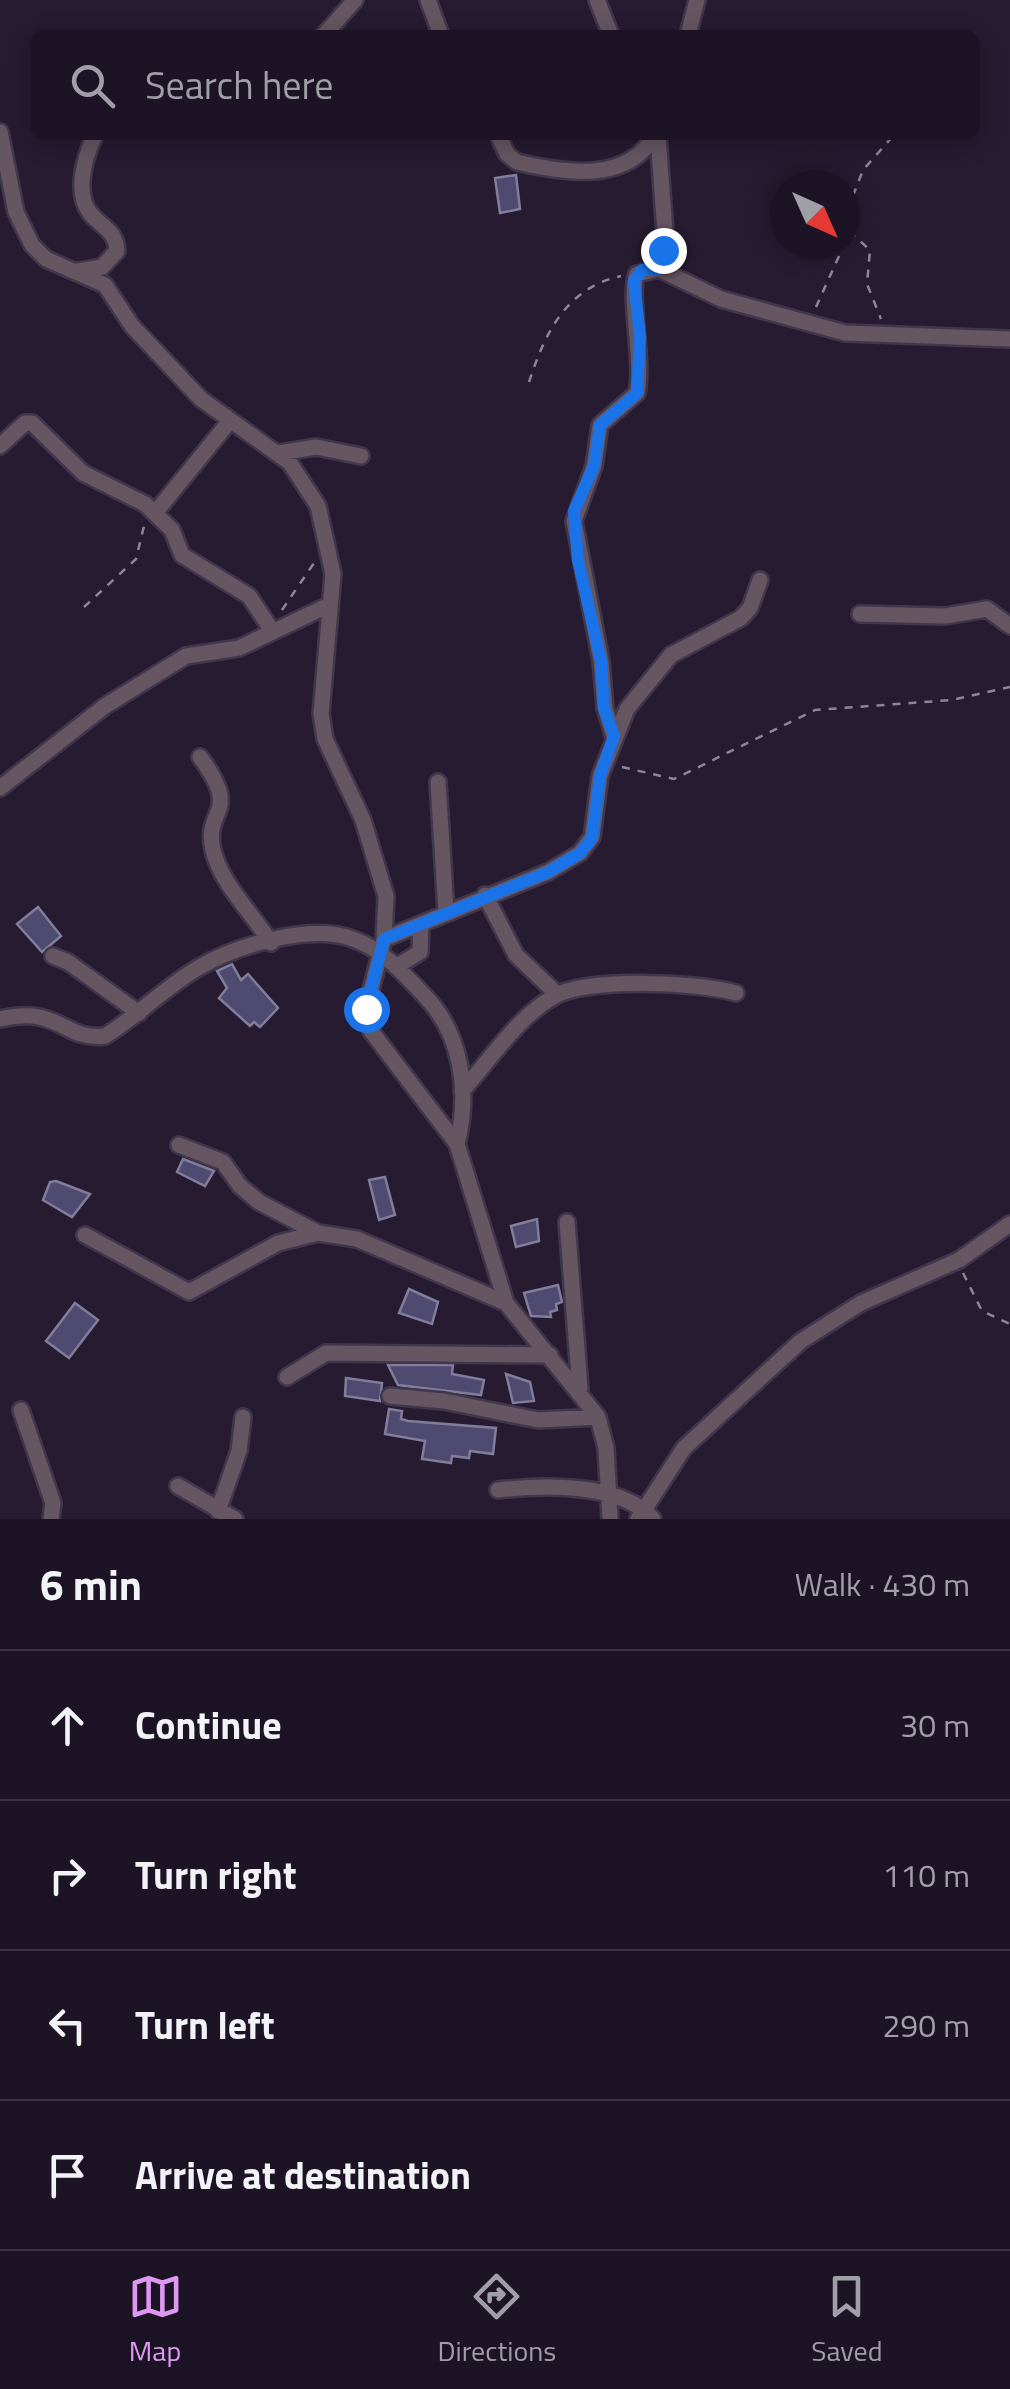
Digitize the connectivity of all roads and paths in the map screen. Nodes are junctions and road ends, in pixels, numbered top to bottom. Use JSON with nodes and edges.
{"nodes":[{"id":1,"x":355,"y":0,"type":"edge"},
{"id":2,"x":428,"y":0,"type":"edge"},
{"id":3,"x":598,"y":0,"type":"edge"},
{"id":4,"x":697,"y":0,"type":"edge"},
{"id":5,"x":328,"y":30,"type":"edge"},
{"id":6,"x":439,"y":30,"type":"edge"},
{"id":7,"x":609,"y":30,"type":"edge"},
{"id":8,"x":689,"y":30,"type":"edge"},
{"id":9,"x":0,"y":132,"type":"edge"},
{"id":10,"x":93,"y":140,"type":"edge"},
{"id":11,"x":501,"y":140,"type":"edge"},
{"id":12,"x":653,"y":140,"type":"edge"},
{"id":13,"x":657,"y":140,"type":"edge"},
{"id":14,"x":890,"y":140,"type":"edge"},
{"id":15,"x":860,"y":178,"type":"edge"},
{"id":16,"x":860,"y":241,"type":"edge"},
{"id":17,"x":837,"y":260,"type":"edge"},
{"id":18,"x":658,"y":270,"type":"junction"},
{"id":19,"x":74,"y":271,"type":"junction"},
{"id":20,"x":637,"y":274,"type":"junction"},
{"id":21,"x":803,"y":324,"type":"junction"},
{"id":22,"x":893,"y":337,"type":"junction"},
{"id":23,"x":1010,"y":339,"type":"edge"},
{"id":24,"x":529,"y":382,"type":"dead end"},
{"id":25,"x":228,"y":422,"type":"junction"},
{"id":26,"x":0,"y":446,"type":"edge"},
{"id":27,"x":278,"y":453,"type":"junction"},
{"id":28,"x":361,"y":456,"type":"dead end"},
{"id":29,"x":150,"y":509,"type":"junction"},
{"id":30,"x":328,"y":540,"type":"junction"},
{"id":31,"x":760,"y":580,"type":"dead end"},
{"id":32,"x":329,"y":605,"type":"junction"},
{"id":33,"x":84,"y":607,"type":"dead end"},
{"id":34,"x":860,"y":614,"type":"dead end"},
{"id":35,"x":1010,"y":626,"type":"edge"},
{"id":36,"x":271,"y":628,"type":"junction"},
{"id":37,"x":1010,"y":687,"type":"edge"},
{"id":38,"x":614,"y":736,"type":"junction"},
{"id":39,"x":200,"y":756,"type":"dead end"},
{"id":40,"x":605,"y":762,"type":"junction"},
{"id":41,"x":438,"y":782,"type":"dead end"},
{"id":42,"x":0,"y":788,"type":"edge"},
{"id":43,"x":485,"y":895,"type":"junction"},
{"id":44,"x":446,"y":912,"type":"junction"},
{"id":45,"x":421,"y":924,"type":"junction"},
{"id":46,"x":271,"y":943,"type":"junction"},
{"id":47,"x":383,"y":946,"type":"junction"},
{"id":48,"x":53,"y":956,"type":"dead end"},
{"id":49,"x":396,"y":967,"type":"junction"},
{"id":50,"x":557,"y":994,"type":"junction"},
{"id":51,"x":736,"y":994,"type":"dead end"},
{"id":52,"x":139,"y":1013,"type":"junction"},
{"id":53,"x":0,"y":1020,"type":"edge"},
{"id":54,"x":462,"y":1091,"type":"junction"},
{"id":55,"x":457,"y":1144,"type":"junction"},
{"id":56,"x":179,"y":1145,"type":"dead end"},
{"id":57,"x":567,"y":1222,"type":"dead end"},
{"id":58,"x":1010,"y":1224,"type":"edge"},
{"id":59,"x":318,"y":1233,"type":"junction"},
{"id":60,"x":86,"y":1235,"type":"dead end"},
{"id":61,"x":959,"y":1260,"type":"junction"},
{"id":62,"x":506,"y":1304,"type":"junction"},
{"id":63,"x":1010,"y":1324,"type":"edge"},
{"id":64,"x":550,"y":1355,"type":"junction"},
{"id":65,"x":288,"y":1376,"type":"dead end"},
{"id":66,"x":580,"y":1390,"type":"junction"},
{"id":67,"x":390,"y":1396,"type":"dead end"},
{"id":68,"x":22,"y":1410,"type":"dead end"},
{"id":69,"x":598,"y":1417,"type":"junction"},
{"id":70,"x":243,"y":1418,"type":"dead end"},
{"id":71,"x":178,"y":1486,"type":"dead end"},
{"id":72,"x":498,"y":1490,"type":"dead end"},
{"id":73,"x":610,"y":1497,"type":"junction"},
{"id":74,"x":218,"y":1511,"type":"junction"},
{"id":75,"x":646,"y":1516,"type":"edge"},
{"id":76,"x":51,"y":1519,"type":"edge"},
{"id":77,"x":235,"y":1519,"type":"edge"},
{"id":78,"x":610,"y":1519,"type":"edge"}],
"edges":[{"from":1,"to":5,"type":"street"},
{"from":2,"to":6,"type":"street"},
{"from":3,"to":7,"type":"street"},
{"from":4,"to":8,"type":"street"},
{"from":9,"to":19,"type":"street"},
{"from":10,"to":19,"type":"street"},
{"from":11,"to":12,"type":"street"},
{"from":13,"to":18,"type":"street"},
{"from":14,"to":15,"type":"path"},
{"from":16,"to":22,"type":"path"},
{"from":17,"to":21,"type":"path"},
{"from":18,"to":20,"type":"street"},
{"from":18,"to":21,"type":"street"},
{"from":19,"to":25,"type":"street"},
{"from":20,"to":24,"type":"path"},
{"from":20,"to":38,"type":"street"},
{"from":21,"to":22,"type":"street"},
{"from":22,"to":23,"type":"street"},
{"from":25,"to":27,"type":"street"},
{"from":25,"to":29,"type":"street"},
{"from":26,"to":29,"type":"street"},
{"from":27,"to":28,"type":"street"},
{"from":27,"to":30,"type":"street"},
{"from":29,"to":33,"type":"path"},
{"from":29,"to":36,"type":"street"},
{"from":30,"to":32,"type":"street"},
{"from":30,"to":36,"type":"path"},
{"from":31,"to":38,"type":"street"},
{"from":32,"to":36,"type":"street"},
{"from":32,"to":47,"type":"street"},
{"from":34,"to":35,"type":"street"},
{"from":36,"to":42,"type":"street"},
{"from":37,"to":40,"type":"path"},
{"from":38,"to":40,"type":"street"},
{"from":39,"to":46,"type":"street"},
{"from":40,"to":43,"type":"street"},
{"from":41,"to":44,"type":"street"},
{"from":43,"to":44,"type":"street"},
{"from":43,"to":50,"type":"street"},
{"from":44,"to":45,"type":"street"},
{"from":45,"to":47,"type":"street"},
{"from":45,"to":49,"type":"street"},
{"from":46,"to":47,"type":"street"},
{"from":46,"to":52,"type":"street"},
{"from":47,"to":49,"type":"street"},
{"from":47,"to":55,"type":"street"},
{"from":48,"to":52,"type":"street"},
{"from":49,"to":54,"type":"street"},
{"from":50,"to":51,"type":"street"},
{"from":50,"to":54,"type":"street"},
{"from":52,"to":53,"type":"street"},
{"from":54,"to":55,"type":"street"},
{"from":55,"to":62,"type":"street"},
{"from":56,"to":59,"type":"street"},
{"from":57,"to":66,"type":"street"},
{"from":58,"to":61,"type":"street"},
{"from":59,"to":60,"type":"street"},
{"from":59,"to":62,"type":"street"},
{"from":61,"to":63,"type":"path"},
{"from":61,"to":75,"type":"street"},
{"from":62,"to":64,"type":"street"},
{"from":64,"to":65,"type":"street"},
{"from":64,"to":66,"type":"street"},
{"from":66,"to":69,"type":"street"},
{"from":67,"to":69,"type":"street"},
{"from":68,"to":76,"type":"street"},
{"from":69,"to":73,"type":"street"},
{"from":70,"to":74,"type":"street"},
{"from":71,"to":74,"type":"street"},
{"from":72,"to":73,"type":"street"},
{"from":73,"to":75,"type":"street"},
{"from":73,"to":78,"type":"street"},
{"from":74,"to":77,"type":"street"}]}
